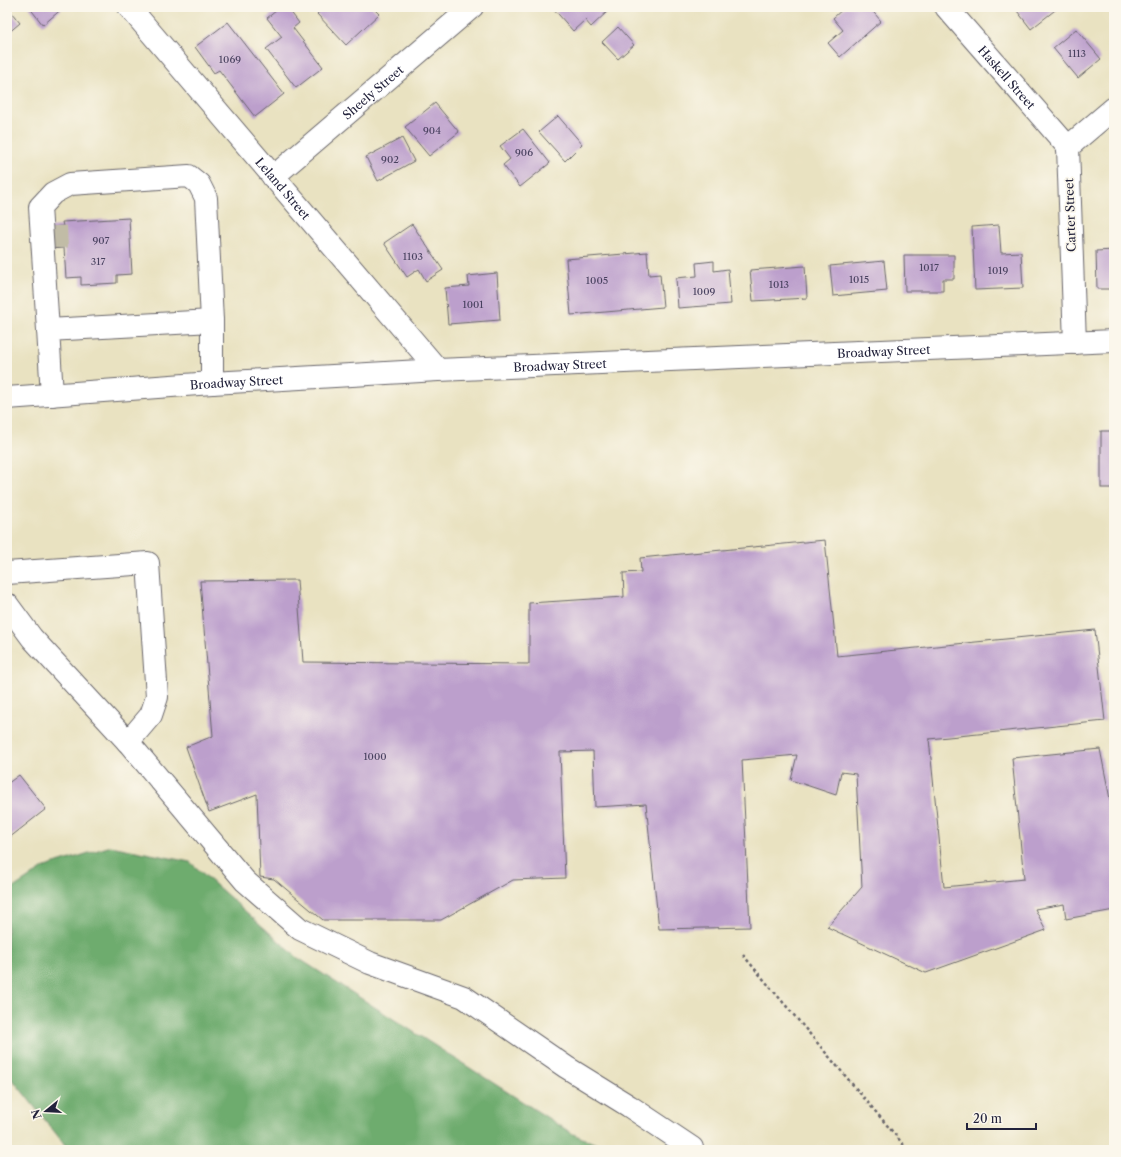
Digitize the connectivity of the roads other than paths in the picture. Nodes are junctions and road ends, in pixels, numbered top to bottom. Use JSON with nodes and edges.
{"nodes":[{"id":1,"x":128,"y":7,"type":"edge"},
{"id":2,"x":472,"y":7,"type":"edge"},
{"id":3,"x":946,"y":7,"type":"edge"},
{"id":4,"x":1114,"y":108,"type":"edge"},
{"id":5,"x":1068,"y":147,"type":"junction"},
{"id":6,"x":273,"y":177,"type":"junction"},
{"id":7,"x":53,"y":193,"type":"junction"},
{"id":8,"x":56,"y":226,"type":"tunnel mouth"},
{"id":9,"x":57,"y":248,"type":"tunnel mouth"},
{"id":10,"x":45,"y":295,"type":"junction"},
{"id":11,"x":212,"y":321,"type":"junction"},
{"id":12,"x":48,"y":330,"type":"junction"},
{"id":13,"x":1114,"y":341,"type":"edge"},
{"id":14,"x":1075,"y":343,"type":"junction"},
{"id":15,"x":438,"y":370,"type":"junction"},
{"id":16,"x":212,"y":383,"type":"junction"},
{"id":17,"x":52,"y":395,"type":"junction"},
{"id":18,"x":7,"y":398,"type":"edge"},
{"id":19,"x":7,"y":572,"type":"edge"},
{"id":20,"x":7,"y":604,"type":"edge"},
{"id":21,"x":128,"y":742,"type":"junction"},
{"id":22,"x":692,"y":1148,"type":"dead end"}],
"edges":[{"from":1,"to":6,"type":"street","name":"Leland Street"},
{"from":2,"to":6,"type":"street","name":"Sheely Street"},
{"from":3,"to":5,"type":"street","name":"Haskell Street"},
{"from":4,"to":5,"type":"street"},
{"from":5,"to":14,"type":"street","name":"Carter Street"},
{"from":6,"to":15,"type":"street","name":"Leland Street"},
{"from":7,"to":8,"type":"street"},
{"from":7,"to":10,"type":"street"},
{"from":7,"to":11,"type":"street"},
{"from":9,"to":10,"type":"street"},
{"from":10,"to":12,"type":"street"},
{"from":11,"to":12,"type":"street"},
{"from":11,"to":16,"type":"street"},
{"from":12,"to":17,"type":"street"},
{"from":13,"to":14,"type":"street","name":"Broadway Street"},
{"from":14,"to":15,"type":"street","name":"Broadway Street"},
{"from":15,"to":16,"type":"street","name":"Broadway Street"},
{"from":16,"to":17,"type":"street","name":"Broadway Street"},
{"from":17,"to":18,"type":"street","name":"Broadway Street"},
{"from":19,"to":21,"type":"street"},
{"from":20,"to":21,"type":"street"},
{"from":21,"to":22,"type":"street"}]}
